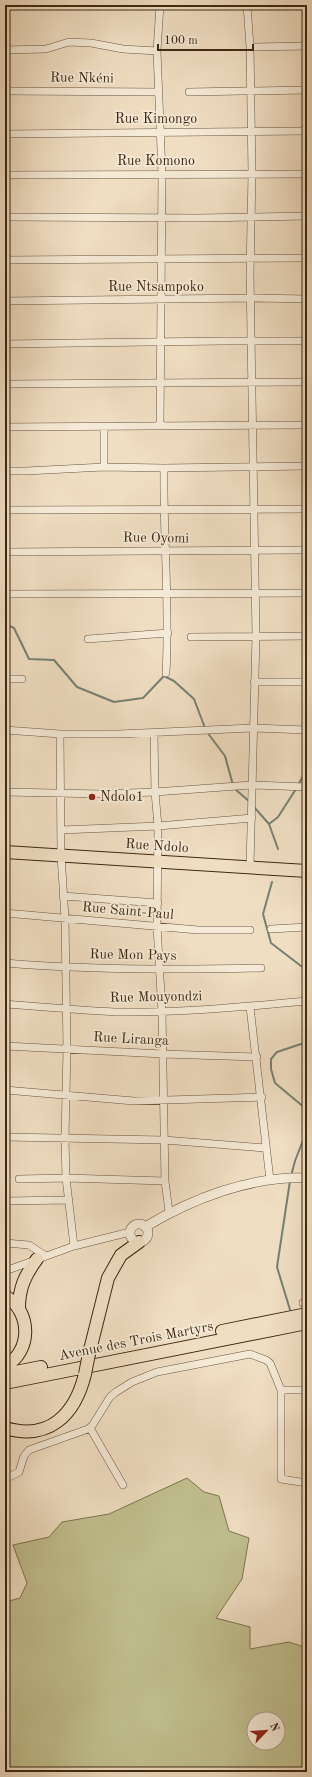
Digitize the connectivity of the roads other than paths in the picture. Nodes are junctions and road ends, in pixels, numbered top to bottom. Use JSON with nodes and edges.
{"nodes":[{"id":1,"x":32,"y":5,"type":"edge"},
{"id":2,"x":131,"y":5,"type":"edge"},
{"id":3,"x":247,"y":5,"type":"edge"},
{"id":4,"x":307,"y":5,"type":"edge"},
{"id":5,"x":5,"y":6,"type":"edge"},
{"id":6,"x":160,"y":6,"type":"edge"},
{"id":7,"x":307,"y":46,"type":"edge"},
{"id":8,"x":250,"y":47,"type":"junction"},
{"id":9,"x":5,"y":50,"type":"edge"},
{"id":10,"x":156,"y":51,"type":"junction"},
{"id":11,"x":307,"y":90,"type":"edge"},
{"id":12,"x":5,"y":91,"type":"edge"},
{"id":13,"x":250,"y":91,"type":"junction"},
{"id":14,"x":159,"y":92,"type":"junction"},
{"id":15,"x":189,"y":92,"type":"dead end"},
{"id":16,"x":307,"y":131,"type":"edge"},
{"id":17,"x":160,"y":132,"type":"junction"},
{"id":18,"x":251,"y":132,"type":"junction"},
{"id":19,"x":5,"y":134,"type":"edge"},
{"id":20,"x":252,"y":173,"type":"junction"},
{"id":21,"x":162,"y":174,"type":"junction"},
{"id":22,"x":307,"y":174,"type":"edge"},
{"id":23,"x":5,"y":175,"type":"edge"},
{"id":24,"x":307,"y":216,"type":"edge"},
{"id":25,"x":5,"y":217,"type":"edge"},
{"id":26,"x":161,"y":217,"type":"junction"},
{"id":27,"x":251,"y":217,"type":"junction"},
{"id":28,"x":250,"y":257,"type":"junction"},
{"id":29,"x":307,"y":258,"type":"edge"},
{"id":30,"x":5,"y":260,"type":"edge"},
{"id":31,"x":162,"y":260,"type":"junction"},
{"id":32,"x":251,"y":298,"type":"junction"},
{"id":33,"x":307,"y":299,"type":"edge"},
{"id":34,"x":161,"y":300,"type":"junction"},
{"id":35,"x":5,"y":301,"type":"edge"},
{"id":36,"x":252,"y":341,"type":"junction"},
{"id":37,"x":307,"y":341,"type":"edge"},
{"id":38,"x":161,"y":342,"type":"junction"},
{"id":39,"x":5,"y":344,"type":"edge"},
{"id":40,"x":161,"y":382,"type":"junction"},
{"id":41,"x":307,"y":382,"type":"edge"},
{"id":42,"x":253,"y":383,"type":"junction"},
{"id":43,"x":5,"y":384,"type":"edge"},
{"id":44,"x":253,"y":425,"type":"junction"},
{"id":45,"x":307,"y":425,"type":"edge"},
{"id":46,"x":160,"y":426,"type":"junction"},
{"id":47,"x":5,"y":427,"type":"edge"},
{"id":48,"x":104,"y":427,"type":"junction"},
{"id":49,"x":307,"y":466,"type":"edge"},
{"id":50,"x":104,"y":467,"type":"junction"},
{"id":51,"x":254,"y":467,"type":"junction"},
{"id":52,"x":164,"y":468,"type":"junction"},
{"id":53,"x":5,"y":471,"type":"edge"},
{"id":54,"x":163,"y":509,"type":"junction"},
{"id":55,"x":254,"y":509,"type":"junction"},
{"id":56,"x":307,"y":509,"type":"edge"},
{"id":57,"x":5,"y":510,"type":"edge"},
{"id":58,"x":165,"y":550,"type":"junction"},
{"id":59,"x":307,"y":550,"type":"edge"},
{"id":60,"x":255,"y":551,"type":"junction"},
{"id":61,"x":5,"y":552,"type":"edge"},
{"id":62,"x":255,"y":593,"type":"junction"},
{"id":63,"x":307,"y":593,"type":"edge"},
{"id":64,"x":5,"y":594,"type":"edge"},
{"id":65,"x":166,"y":594,"type":"junction"},
{"id":66,"x":168,"y":633,"type":"junction"},
{"id":67,"x":256,"y":636,"type":"junction"},
{"id":68,"x":307,"y":636,"type":"edge"},
{"id":69,"x":191,"y":637,"type":"dead end"},
{"id":70,"x":88,"y":639,"type":"dead end"},
{"id":71,"x":166,"y":673,"type":"dead end"},
{"id":72,"x":5,"y":679,"type":"edge"},
{"id":73,"x":22,"y":679,"type":"dead end"},
{"id":74,"x":254,"y":682,"type":"junction"},
{"id":75,"x":307,"y":682,"type":"edge"},
{"id":76,"x":253,"y":728,"type":"junction"},
{"id":77,"x":5,"y":730,"type":"edge"},
{"id":78,"x":307,"y":730,"type":"edge"},
{"id":79,"x":154,"y":733,"type":"junction"},
{"id":80,"x":60,"y":734,"type":"junction"},
{"id":81,"x":252,"y":786,"type":"junction"},
{"id":82,"x":307,"y":787,"type":"edge"},
{"id":83,"x":5,"y":792,"type":"edge"},
{"id":84,"x":155,"y":792,"type":"junction"},
{"id":85,"x":61,"y":794,"type":"junction"},
{"id":86,"x":252,"y":818,"type":"junction"},
{"id":87,"x":158,"y":826,"type":"junction"},
{"id":88,"x":61,"y":830,"type":"junction"},
{"id":89,"x":5,"y":852,"type":"edge"},
{"id":90,"x":61,"y":855,"type":"junction"},
{"id":91,"x":159,"y":861,"type":"junction"},
{"id":92,"x":250,"y":868,"type":"junction"},
{"id":93,"x":307,"y":871,"type":"edge"},
{"id":94,"x":63,"y":896,"type":"junction"},
{"id":95,"x":158,"y":903,"type":"junction"},
{"id":96,"x":5,"y":913,"type":"edge"},
{"id":97,"x":65,"y":918,"type":"junction"},
{"id":98,"x":157,"y":926,"type":"junction"},
{"id":99,"x":307,"y":928,"type":"edge"},
{"id":100,"x":271,"y":929,"type":"dead end"},
{"id":101,"x":250,"y":930,"type":"dead end"},
{"id":102,"x":5,"y":963,"type":"edge"},
{"id":103,"x":65,"y":967,"type":"junction"},
{"id":104,"x":261,"y":968,"type":"dead end"},
{"id":105,"x":159,"y":969,"type":"junction"},
{"id":106,"x":307,"y":1000,"type":"edge"},
{"id":107,"x":5,"y":1004,"type":"edge"},
{"id":108,"x":250,"y":1007,"type":"junction"},
{"id":109,"x":65,"y":1009,"type":"junction"},
{"id":110,"x":162,"y":1012,"type":"junction"},
{"id":111,"x":5,"y":1046,"type":"edge"},
{"id":112,"x":67,"y":1050,"type":"junction"},
{"id":113,"x":163,"y":1054,"type":"junction"},
{"id":114,"x":257,"y":1057,"type":"junction"},
{"id":115,"x":5,"y":1090,"type":"edge"},
{"id":116,"x":67,"y":1096,"type":"junction"},
{"id":117,"x":262,"y":1097,"type":"junction"},
{"id":118,"x":164,"y":1099,"type":"junction"},
{"id":119,"x":5,"y":1137,"type":"edge"},
{"id":120,"x":65,"y":1139,"type":"junction"},
{"id":121,"x":164,"y":1140,"type":"junction"},
{"id":122,"x":265,"y":1148,"type":"junction"},
{"id":123,"x":66,"y":1178,"type":"junction"},
{"id":124,"x":302,"y":1178,"type":"edge"},
{"id":125,"x":19,"y":1179,"type":"dead end"},
{"id":126,"x":270,"y":1180,"type":"junction"},
{"id":127,"x":165,"y":1181,"type":"junction"},
{"id":128,"x":69,"y":1200,"type":"junction"},
{"id":129,"x":5,"y":1201,"type":"edge"},
{"id":130,"x":169,"y":1212,"type":"junction"},
{"id":131,"x":146,"y":1227,"type":"junction"},
{"id":132,"x":130,"y":1232,"type":"junction"},
{"id":133,"x":139,"y":1242,"type":"junction"},
{"id":134,"x":5,"y":1243,"type":"edge"},
{"id":135,"x":74,"y":1246,"type":"junction"},
{"id":136,"x":42,"y":1257,"type":"junction"},
{"id":137,"x":5,"y":1271,"type":"edge"},
{"id":138,"x":5,"y":1296,"type":"edge"},
{"id":139,"x":306,"y":1306,"type":"edge"},
{"id":140,"x":19,"y":1308,"type":"junction"},
{"id":141,"x":307,"y":1323,"type":"edge"},
{"id":142,"x":273,"y":1325,"type":"junction"},
{"id":143,"x":5,"y":1366,"type":"edge"},
{"id":144,"x":5,"y":1374,"type":"edge"},
{"id":145,"x":5,"y":1383,"type":"edge"},
{"id":146,"x":280,"y":1390,"type":"junction"},
{"id":147,"x":307,"y":1390,"type":"edge"},
{"id":148,"x":5,"y":1428,"type":"edge"},
{"id":149,"x":90,"y":1428,"type":"junction"},
{"id":150,"x":5,"y":1479,"type":"edge"},
{"id":151,"x":307,"y":1483,"type":"edge"},
{"id":152,"x":124,"y":1485,"type":"dead end"}],
"edges":[{"from":1,"to":5,"type":"street"},
{"from":2,"to":6,"type":"street"},
{"from":3,"to":4,"type":"street"},
{"from":3,"to":8,"type":"street"},
{"from":6,"to":10,"type":"street"},
{"from":7,"to":8,"type":"street"},
{"from":8,"to":13,"type":"street"},
{"from":9,"to":10,"type":"street"},
{"from":10,"to":14,"type":"street"},
{"from":11,"to":13,"type":"street"},
{"from":12,"to":14,"type":"street","name":"Rue Nkéni"},
{"from":13,"to":15,"type":"street"},
{"from":13,"to":18,"type":"street"},
{"from":14,"to":17,"type":"street"},
{"from":16,"to":18,"type":"street","name":"Rue Kimongo"},
{"from":17,"to":18,"type":"street","name":"Rue Kimongo"},
{"from":17,"to":19,"type":"street","name":"Rue Kimongo"},
{"from":17,"to":21,"type":"street"},
{"from":18,"to":20,"type":"street"},
{"from":20,"to":21,"type":"street","name":"Rue Komono"},
{"from":20,"to":22,"type":"street","name":"Rue Komono"},
{"from":20,"to":27,"type":"street"},
{"from":21,"to":23,"type":"street","name":"Rue Komono"},
{"from":21,"to":26,"type":"street"},
{"from":24,"to":27,"type":"street"},
{"from":25,"to":26,"type":"street"},
{"from":26,"to":27,"type":"street"},
{"from":26,"to":31,"type":"street"},
{"from":27,"to":28,"type":"street"},
{"from":28,"to":29,"type":"street"},
{"from":28,"to":31,"type":"street"},
{"from":28,"to":32,"type":"street"},
{"from":30,"to":31,"type":"street"},
{"from":31,"to":34,"type":"street"},
{"from":32,"to":33,"type":"street","name":"Rue Ntsampoko"},
{"from":32,"to":34,"type":"street","name":"Rue Ntsampoko"},
{"from":32,"to":36,"type":"street"},
{"from":34,"to":35,"type":"street","name":"Rue Ntsampoko"},
{"from":34,"to":38,"type":"street"},
{"from":36,"to":37,"type":"street"},
{"from":36,"to":38,"type":"street"},
{"from":36,"to":42,"type":"street"},
{"from":38,"to":39,"type":"street"},
{"from":38,"to":40,"type":"street"},
{"from":40,"to":42,"type":"street"},
{"from":40,"to":43,"type":"street"},
{"from":40,"to":46,"type":"street"},
{"from":41,"to":42,"type":"street"},
{"from":42,"to":44,"type":"street"},
{"from":44,"to":45,"type":"street"},
{"from":44,"to":46,"type":"street"},
{"from":44,"to":51,"type":"street"},
{"from":46,"to":48,"type":"street"},
{"from":47,"to":48,"type":"street"},
{"from":48,"to":50,"type":"street"},
{"from":49,"to":51,"type":"street"},
{"from":50,"to":52,"type":"street"},
{"from":50,"to":53,"type":"street"},
{"from":51,"to":52,"type":"street"},
{"from":51,"to":55,"type":"street"},
{"from":52,"to":54,"type":"street"},
{"from":54,"to":55,"type":"street"},
{"from":54,"to":57,"type":"street"},
{"from":54,"to":58,"type":"street"},
{"from":55,"to":56,"type":"street"},
{"from":55,"to":60,"type":"street"},
{"from":58,"to":60,"type":"street","name":"Rue Oyomi"},
{"from":58,"to":61,"type":"street","name":"Rue Oyomi"},
{"from":58,"to":65,"type":"street"},
{"from":59,"to":60,"type":"street","name":"Rue Oyomi"},
{"from":60,"to":62,"type":"street"},
{"from":62,"to":63,"type":"street"},
{"from":62,"to":65,"type":"street"},
{"from":62,"to":67,"type":"street"},
{"from":64,"to":65,"type":"street"},
{"from":65,"to":66,"type":"street"},
{"from":66,"to":70,"type":"street"},
{"from":66,"to":71,"type":"street"},
{"from":67,"to":68,"type":"street"},
{"from":67,"to":69,"type":"street"},
{"from":67,"to":74,"type":"street"},
{"from":72,"to":73,"type":"street"},
{"from":74,"to":75,"type":"street"},
{"from":74,"to":76,"type":"street"},
{"from":76,"to":78,"type":"street"},
{"from":76,"to":79,"type":"street"},
{"from":76,"to":81,"type":"street"},
{"from":77,"to":80,"type":"street"},
{"from":79,"to":80,"type":"street"},
{"from":79,"to":84,"type":"street"},
{"from":80,"to":85,"type":"street"},
{"from":81,"to":82,"type":"street"},
{"from":81,"to":84,"type":"street"},
{"from":81,"to":86,"type":"street"},
{"from":83,"to":85,"type":"street"},
{"from":84,"to":85,"type":"street"},
{"from":84,"to":87,"type":"street"},
{"from":85,"to":88,"type":"street"},
{"from":86,"to":87,"type":"street"},
{"from":86,"to":92,"type":"street"},
{"from":87,"to":88,"type":"street"},
{"from":87,"to":91,"type":"street"},
{"from":88,"to":90,"type":"street"},
{"from":89,"to":90,"type":"main road","name":"Rue Ndolo"},
{"from":90,"to":91,"type":"main road","name":"Rue Ndolo"},
{"from":90,"to":94,"type":"street"},
{"from":91,"to":92,"type":"main road","name":"Rue Ndolo"},
{"from":91,"to":95,"type":"street"},
{"from":92,"to":93,"type":"main road","name":"Rue Ndolo"},
{"from":94,"to":95,"type":"street"},
{"from":94,"to":97,"type":"street"},
{"from":95,"to":98,"type":"street"},
{"from":96,"to":97,"type":"street","name":"Rue Saint-Paul"},
{"from":97,"to":98,"type":"street","name":"Rue Saint-Paul"},
{"from":97,"to":103,"type":"street"},
{"from":98,"to":101,"type":"street","name":"Rue Saint-Paul"},
{"from":98,"to":105,"type":"street"},
{"from":99,"to":100,"type":"street"},
{"from":102,"to":103,"type":"street","name":"Rue Mon Pays"},
{"from":103,"to":105,"type":"street","name":"Rue Mon Pays"},
{"from":103,"to":109,"type":"street"},
{"from":104,"to":105,"type":"street","name":"Rue Mon Pays"},
{"from":105,"to":110,"type":"street"},
{"from":106,"to":108,"type":"street","name":"Rue Mouyondzi"},
{"from":107,"to":109,"type":"street","name":"Rue Mouyondzi"},
{"from":108,"to":110,"type":"street","name":"Rue Mouyondzi"},
{"from":108,"to":114,"type":"street"},
{"from":109,"to":110,"type":"street","name":"Rue Mouyondzi"},
{"from":109,"to":112,"type":"street"},
{"from":110,"to":113,"type":"street"},
{"from":111,"to":112,"type":"street","name":"Rue Liranga"},
{"from":112,"to":113,"type":"street","name":"Rue Liranga"},
{"from":112,"to":116,"type":"street"},
{"from":113,"to":114,"type":"street","name":"Rue Liranga"},
{"from":113,"to":118,"type":"street"},
{"from":114,"to":117,"type":"street"},
{"from":115,"to":116,"type":"street"},
{"from":116,"to":118,"type":"street"},
{"from":116,"to":120,"type":"street"},
{"from":117,"to":118,"type":"street"},
{"from":117,"to":122,"type":"street"},
{"from":118,"to":121,"type":"street"},
{"from":119,"to":120,"type":"street"},
{"from":120,"to":121,"type":"street"},
{"from":120,"to":123,"type":"street"},
{"from":121,"to":122,"type":"street"},
{"from":121,"to":127,"type":"street"},
{"from":122,"to":126,"type":"street"},
{"from":123,"to":125,"type":"street"},
{"from":123,"to":127,"type":"street"},
{"from":123,"to":128,"type":"street"},
{"from":124,"to":126,"type":"street"},
{"from":126,"to":130,"type":"street"},
{"from":127,"to":130,"type":"street"},
{"from":128,"to":129,"type":"street"},
{"from":128,"to":135,"type":"street"},
{"from":130,"to":131,"type":"street"},
{"from":131,"to":132,"type":"street"},
{"from":131,"to":133,"type":"street"},
{"from":132,"to":133,"type":"street"},
{"from":132,"to":135,"type":"street"},
{"from":133,"to":148,"type":"main road","bridge":true},
{"from":134,"to":136,"type":"street"},
{"from":135,"to":136,"type":"street"},
{"from":136,"to":137,"type":"street"},
{"from":136,"to":140,"type":"main road"},
{"from":138,"to":140,"type":"main road"},
{"from":139,"to":142,"type":"main road"},
{"from":140,"to":143,"type":"main road"},
{"from":141,"to":142,"type":"main road"},
{"from":142,"to":144,"type":"main road","name":"Avenue des Trois Martyrs"},
{"from":142,"to":145,"type":"main road","name":"Avenue des Trois Martyrs"},
{"from":146,"to":147,"type":"street"},
{"from":146,"to":149,"type":"street"},
{"from":146,"to":151,"type":"street"},
{"from":149,"to":150,"type":"street"},
{"from":149,"to":152,"type":"street"}]}
